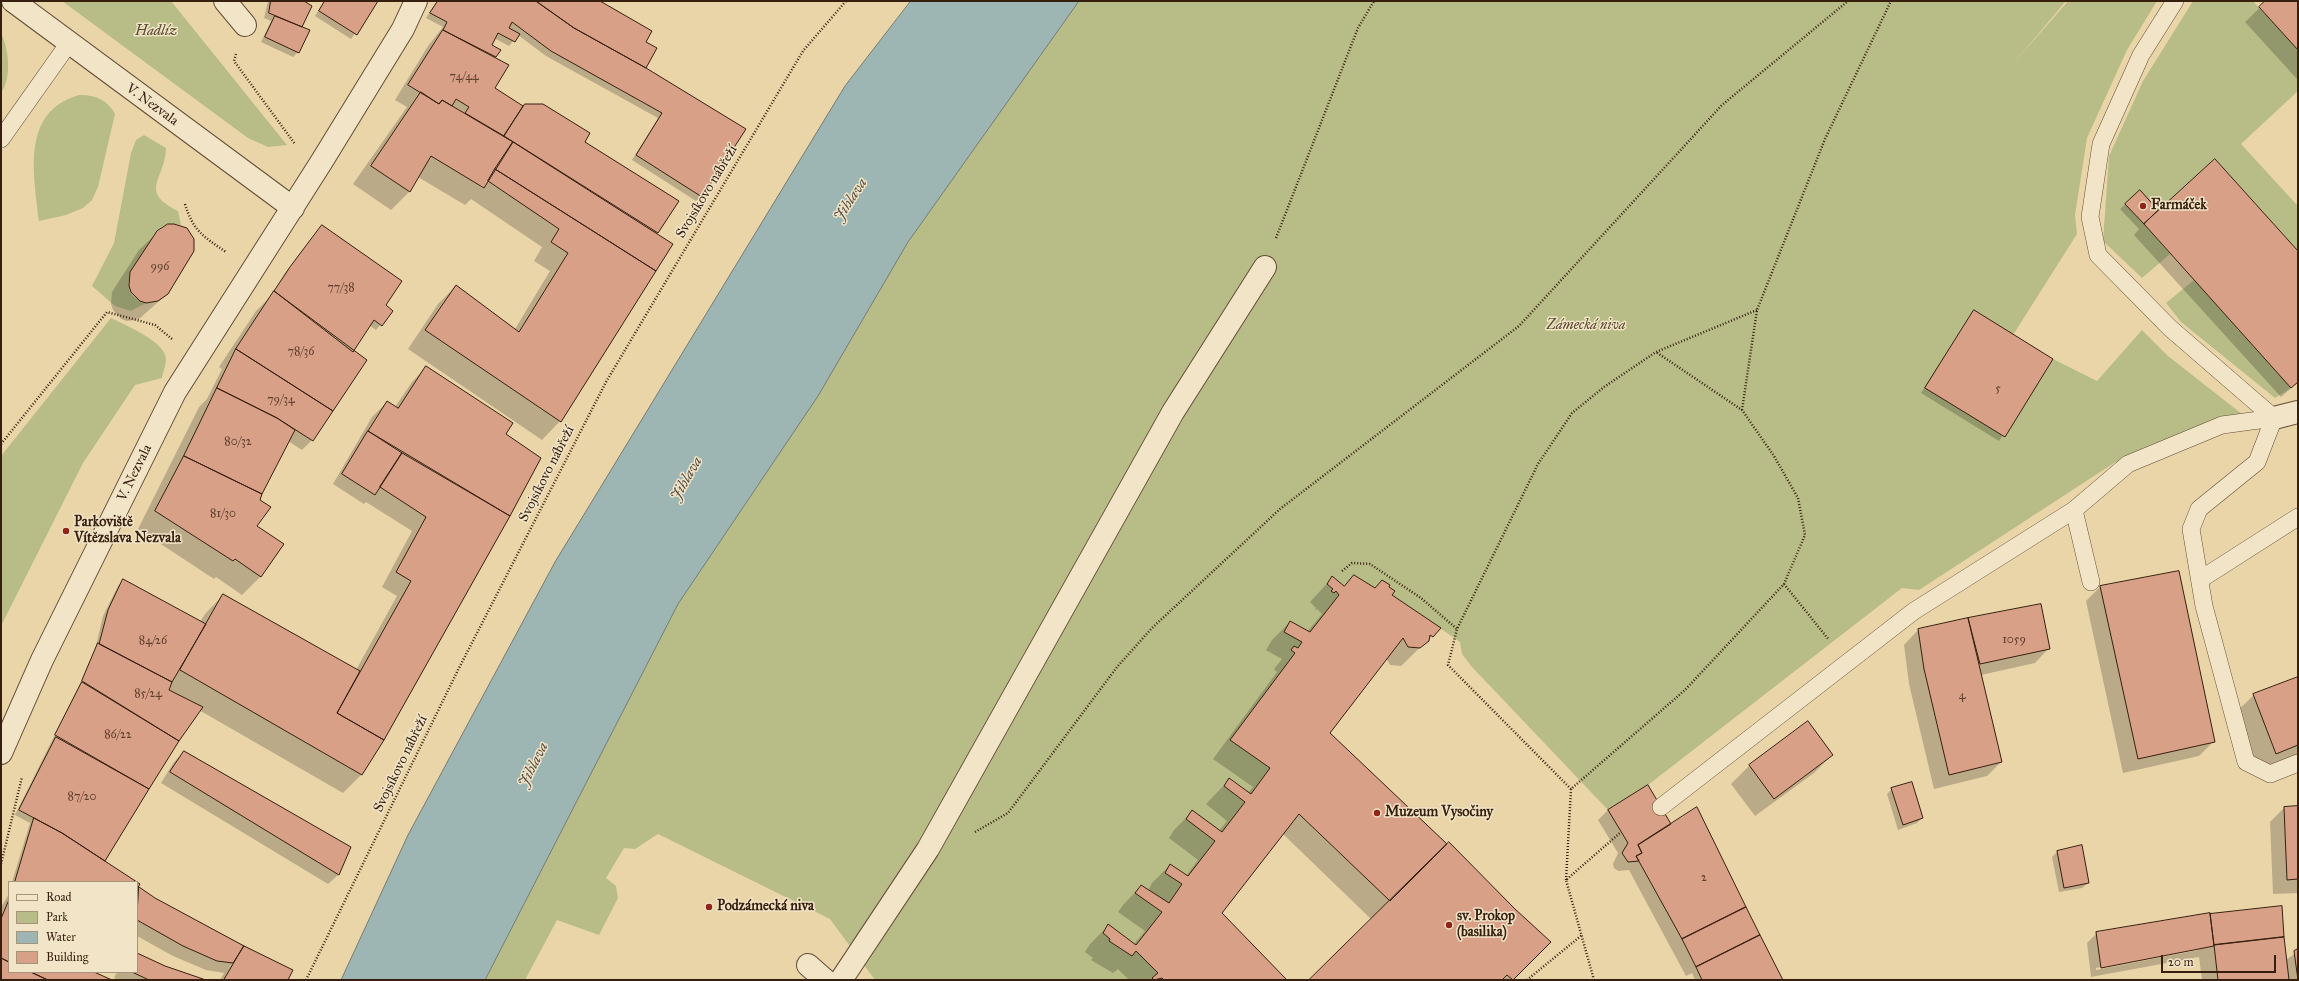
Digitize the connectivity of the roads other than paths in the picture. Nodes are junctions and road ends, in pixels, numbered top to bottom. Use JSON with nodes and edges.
{"nodes":[{"id":1,"x":13,"y":1,"type":"edge"},
{"id":2,"x":225,"y":1,"type":"edge"},
{"id":3,"x":416,"y":1,"type":"edge"},
{"id":4,"x":2175,"y":1,"type":"edge"},
{"id":5,"x":245,"y":26,"type":"dead end"},
{"id":6,"x":69,"y":43,"type":"junction"},
{"id":7,"x":2,"y":140,"type":"edge"},
{"id":8,"x":293,"y":208,"type":"junction"},
{"id":9,"x":1265,"y":267,"type":"road end"},
{"id":10,"x":2298,"y":412,"type":"edge"},
{"id":11,"x":2274,"y":418,"type":"junction"},
{"id":12,"x":2074,"y":510,"type":"junction"},
{"id":13,"x":2298,"y":517,"type":"edge"},
{"id":14,"x":2201,"y":579,"type":"junction"},
{"id":15,"x":2091,"y":582,"type":"dead end"},
{"id":16,"x":1,"y":753,"type":"edge"},
{"id":17,"x":2298,"y":763,"type":"edge"},
{"id":18,"x":1661,"y":807,"type":"dead end"},
{"id":19,"x":808,"y":965,"type":"dead end"},
{"id":20,"x":825,"y":980,"type":"edge"},
{"id":21,"x":841,"y":980,"type":"edge"}],
"edges":[{"from":1,"to":6,"type":"street","name":"V. Nezvala"},
{"from":2,"to":5,"type":"street"},
{"from":3,"to":8,"type":"street","name":"V. Nezvala"},
{"from":4,"to":11,"type":"lane"},
{"from":6,"to":7,"type":"lane"},
{"from":6,"to":8,"type":"street","name":"V. Nezvala"},
{"from":8,"to":16,"type":"street","name":"V. Nezvala"},
{"from":9,"to":21,"type":"street"},
{"from":10,"to":11,"type":"street"},
{"from":11,"to":12,"type":"lane"},
{"from":11,"to":14,"type":"lane"},
{"from":12,"to":15,"type":"lane"},
{"from":12,"to":18,"type":"lane"},
{"from":13,"to":14,"type":"lane"},
{"from":14,"to":17,"type":"lane"},
{"from":19,"to":20,"type":"street"}]}
